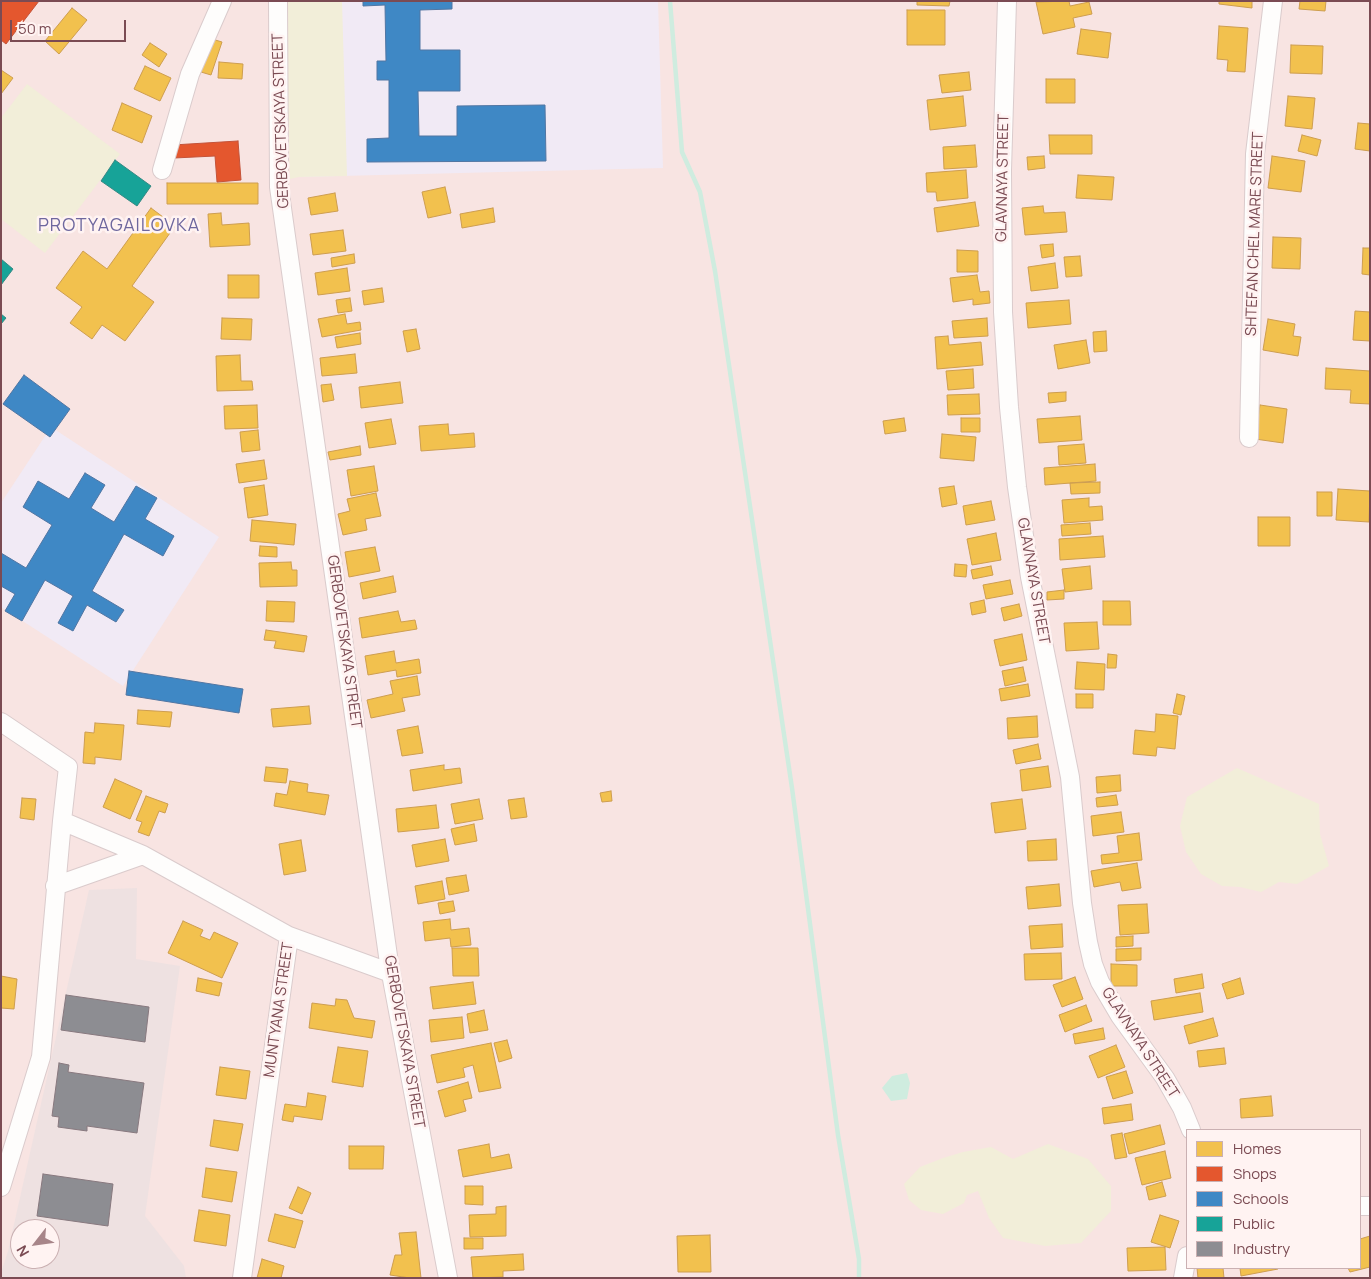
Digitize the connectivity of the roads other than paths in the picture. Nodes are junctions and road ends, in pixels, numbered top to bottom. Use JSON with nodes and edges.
{"nodes":[{"id":1,"x":222,"y":1,"type":"edge"},
{"id":2,"x":278,"y":1,"type":"edge"},
{"id":3,"x":1007,"y":1,"type":"edge"},
{"id":4,"x":1273,"y":1,"type":"edge"},
{"id":5,"x":162,"y":170,"type":"dead end"},
{"id":6,"x":1249,"y":438,"type":"dead end"},
{"id":7,"x":1,"y":722,"type":"edge"},
{"id":8,"x":62,"y":821,"type":"junction"},
{"id":9,"x":143,"y":855,"type":"junction"},
{"id":10,"x":55,"y":886,"type":"junction"},
{"id":11,"x":289,"y":936,"type":"junction"},
{"id":12,"x":391,"y":973,"type":"junction"},
{"id":13,"x":1191,"y":1129,"type":"edge"},
{"id":14,"x":1,"y":1187,"type":"edge"},
{"id":15,"x":1186,"y":1262,"type":"edge"},
{"id":16,"x":242,"y":1278,"type":"edge"},
{"id":17,"x":448,"y":1278,"type":"edge"},
{"id":18,"x":1183,"y":1278,"type":"edge"}],
"edges":[{"from":1,"to":5,"type":"street"},
{"from":2,"to":12,"type":"street","name":"GERBOVETSKAYA STREET"},
{"from":3,"to":13,"type":"street","name":"GLAVNAYA STREET"},
{"from":4,"to":6,"type":"street","name":"SHTEFAN CHEL MARE STREET"},
{"from":7,"to":8,"type":"street"},
{"from":8,"to":9,"type":"street","name":"MUNTYANA STREET"},
{"from":8,"to":10,"type":"street"},
{"from":9,"to":10,"type":"street"},
{"from":9,"to":11,"type":"street","name":"MUNTYANA STREET"},
{"from":10,"to":14,"type":"street"},
{"from":11,"to":12,"type":"street"},
{"from":11,"to":16,"type":"street","name":"MUNTYANA STREET"},
{"from":12,"to":17,"type":"street","name":"GERBOVETSKAYA STREET"},
{"from":15,"to":18,"type":"street"}]}
